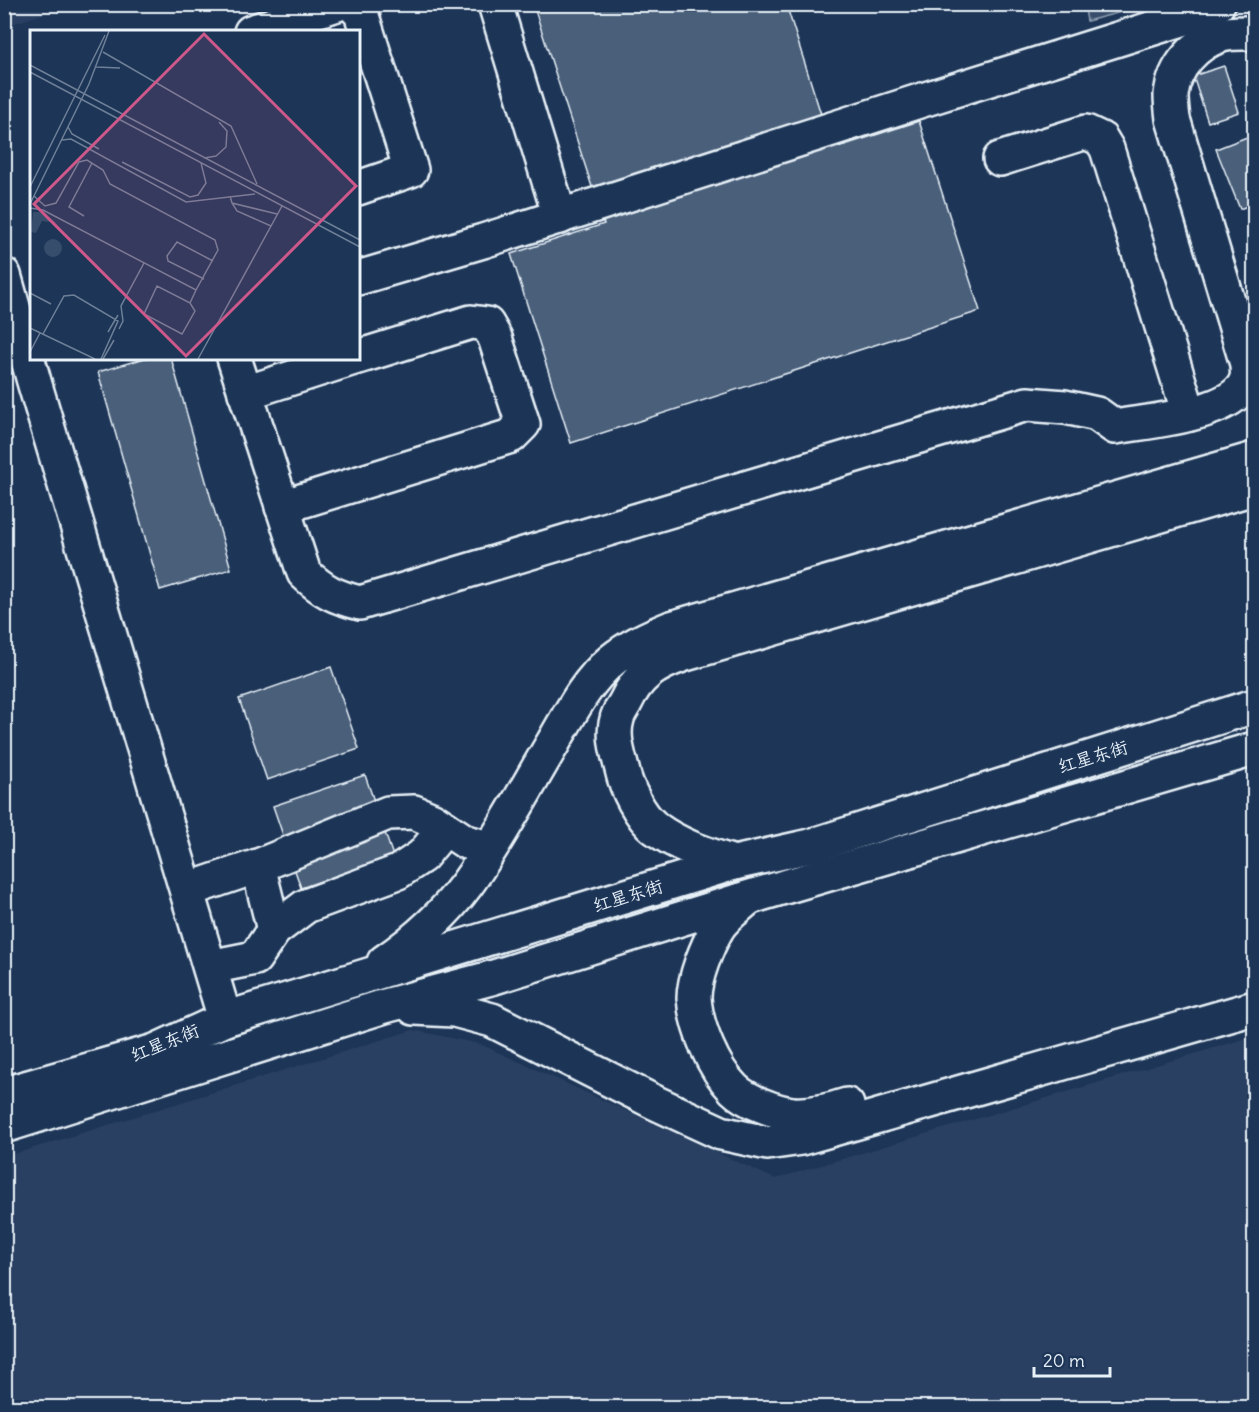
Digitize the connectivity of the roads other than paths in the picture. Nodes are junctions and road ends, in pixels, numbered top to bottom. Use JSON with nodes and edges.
{"nodes":[{"id":1,"x":337,"y":4,"type":"edge"},
{"id":2,"x":352,"y":4,"type":"edge"},
{"id":3,"x":495,"y":4,"type":"edge"},
{"id":4,"x":1218,"y":4,"type":"edge"},
{"id":5,"x":257,"y":30,"type":"edge"},
{"id":6,"x":1254,"y":33,"type":"edge"},
{"id":7,"x":1000,"y":159,"type":"dead end"},
{"id":8,"x":360,"y":187,"type":"edge"},
{"id":9,"x":560,"y":217,"type":"junction"},
{"id":10,"x":4,"y":275,"type":"edge"},
{"id":11,"x":360,"y":277,"type":"edge"},
{"id":12,"x":360,"y":357,"type":"edge"},
{"id":13,"x":235,"y":360,"type":"edge"},
{"id":14,"x":350,"y":360,"type":"edge"},
{"id":15,"x":245,"y":393,"type":"junction"},
{"id":16,"x":1189,"y":414,"type":"junction"},
{"id":17,"x":1254,"y":459,"type":"edge"},
{"id":18,"x":1254,"y":488,"type":"edge"},
{"id":19,"x":282,"y":507,"type":"junction"},
{"id":20,"x":1254,"y":706,"type":"edge"},
{"id":21,"x":1254,"y":749,"type":"edge"},
{"id":22,"x":445,"y":828,"type":"junction"},
{"id":23,"x":489,"y":848,"type":"junction"},
{"id":24,"x":734,"y":863,"type":"junction"},
{"id":25,"x":258,"y":866,"type":"junction"},
{"id":26,"x":187,"y":890,"type":"junction"},
{"id":27,"x":747,"y":898,"type":"junction"},
{"id":28,"x":274,"y":930,"type":"junction"},
{"id":29,"x":210,"y":968,"type":"junction"},
{"id":30,"x":363,"y":977,"type":"junction"},
{"id":31,"x":1254,"y":986,"type":"edge"},
{"id":32,"x":385,"y":1006,"type":"junction"},
{"id":33,"x":1254,"y":1008,"type":"edge"},
{"id":34,"x":225,"y":1019,"type":"junction"},
{"id":35,"x":4,"y":1094,"type":"edge"},
{"id":36,"x":4,"y":1126,"type":"edge"}],
"edges":[{"from":1,"to":5,"type":"main road"},
{"from":2,"to":8,"type":"main road"},
{"from":3,"to":9,"type":"main road"},
{"from":4,"to":9,"type":"main road"},
{"from":6,"to":16,"type":"main road"},
{"from":7,"to":16,"type":"main road"},
{"from":9,"to":11,"type":"main road"},
{"from":10,"to":26,"type":"main road"},
{"from":12,"to":19,"type":"main road"},
{"from":13,"to":15,"type":"main road"},
{"from":14,"to":15,"type":"main road"},
{"from":15,"to":19,"type":"main road"},
{"from":16,"to":19,"type":"main road"},
{"from":17,"to":23,"type":"main road"},
{"from":18,"to":24,"type":"main road"},
{"from":20,"to":24,"type":"main road","name":"红星东街"},
{"from":21,"to":27,"type":"main road"},
{"from":22,"to":23,"type":"main road"},
{"from":22,"to":25,"type":"main road"},
{"from":22,"to":28,"type":"main road"},
{"from":23,"to":30,"type":"main road"},
{"from":24,"to":30,"type":"main road","name":"红星东街"},
{"from":25,"to":26,"type":"main road"},
{"from":25,"to":28,"type":"main road"},
{"from":26,"to":29,"type":"main road"},
{"from":27,"to":31,"type":"main road"},
{"from":27,"to":32,"type":"main road"},
{"from":28,"to":29,"type":"main road"},
{"from":29,"to":34,"type":"main road"},
{"from":30,"to":34,"type":"main road","name":"红星东街"},
{"from":32,"to":33,"type":"main road"},
{"from":32,"to":36,"type":"main road"},
{"from":34,"to":35,"type":"main road","name":"红星东街"}]}
